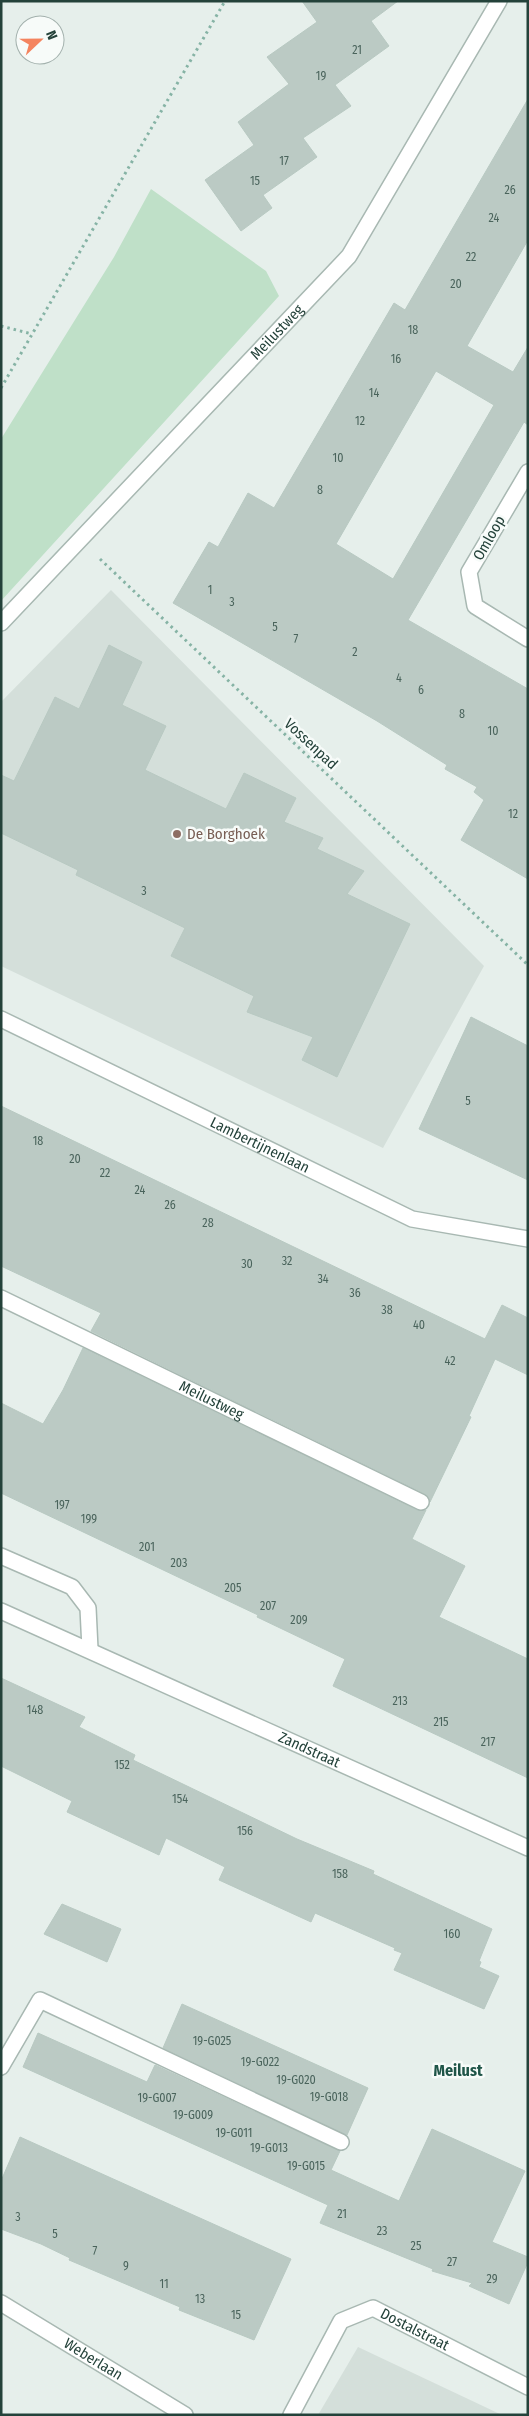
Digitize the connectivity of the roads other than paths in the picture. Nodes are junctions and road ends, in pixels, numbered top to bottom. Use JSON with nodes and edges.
{"nodes":[{"id":1,"x":500,"y":1,"type":"edge"},
{"id":2,"x":528,"y":472,"type":"edge"},
{"id":3,"x":1,"y":623,"type":"edge"},
{"id":4,"x":528,"y":639,"type":"edge"},
{"id":5,"x":1,"y":1020,"type":"edge"},
{"id":6,"x":528,"y":1239,"type":"edge"},
{"id":7,"x":1,"y":1298,"type":"edge"},
{"id":8,"x":421,"y":1502,"type":"dead end"},
{"id":9,"x":1,"y":1556,"type":"edge"},
{"id":10,"x":1,"y":1611,"type":"edge"},
{"id":11,"x":90,"y":1649,"type":"junction"},
{"id":12,"x":528,"y":1848,"type":"edge"},
{"id":13,"x":1,"y":2066,"type":"edge"},
{"id":14,"x":341,"y":2142,"type":"dead end"},
{"id":15,"x":1,"y":2303,"type":"edge"},
{"id":16,"x":528,"y":2387,"type":"edge"},
{"id":17,"x":185,"y":2415,"type":"edge"},
{"id":18,"x":291,"y":2415,"type":"edge"}],
"edges":[{"from":1,"to":3,"type":"street","name":"Meilustweg"},
{"from":2,"to":4,"type":"street","name":"Omloop"},
{"from":5,"to":6,"type":"street","name":"Lambertijnenlaan"},
{"from":7,"to":8,"type":"street","name":"Meilustweg"},
{"from":9,"to":11,"type":"street"},
{"from":10,"to":11,"type":"street","name":"Zandstraat"},
{"from":11,"to":12,"type":"street","name":"Zandstraat"},
{"from":13,"to":14,"type":"street"},
{"from":15,"to":17,"type":"street","name":"Weberlaan"},
{"from":16,"to":18,"type":"street","name":"Dostalstraat"}]}
